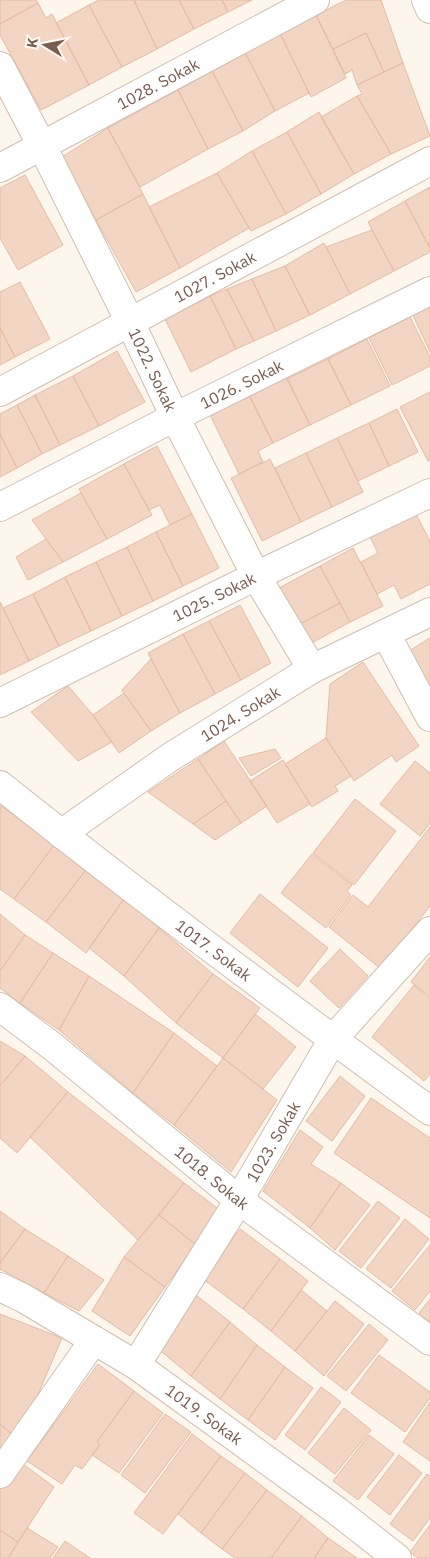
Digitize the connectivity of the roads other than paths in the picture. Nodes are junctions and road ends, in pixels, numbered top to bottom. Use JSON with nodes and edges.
{"nodes":[{"id":1,"x":315,"y":0,"type":"edge"},
{"id":2,"x":426,"y":0,"type":"edge"},
{"id":3,"x":430,"y":9,"type":"edge"},
{"id":4,"x":0,"y":66,"type":"edge"},
{"id":5,"x":42,"y":146,"type":"junction"},
{"id":6,"x":430,"y":161,"type":"edge"},
{"id":7,"x":0,"y":168,"type":"edge"},
{"id":8,"x":430,"y":291,"type":"edge"},
{"id":9,"x":130,"y":322,"type":"junction"},
{"id":10,"x":0,"y":392,"type":"edge"},
{"id":11,"x":175,"y":417,"type":"junction"},
{"id":12,"x":430,"y":493,"type":"edge"},
{"id":13,"x":0,"y":507,"type":"edge"},
{"id":14,"x":256,"y":576,"type":"junction"},
{"id":15,"x":430,"y":612,"type":"edge"},
{"id":16,"x":386,"y":634,"type":"junction"},
{"id":17,"x":312,"y":669,"type":"junction"},
{"id":18,"x":0,"y":703,"type":"edge"},
{"id":19,"x":430,"y":717,"type":"edge"},
{"id":20,"x":0,"y":785,"type":"edge"},
{"id":21,"x":61,"y":834,"type":"junction"},
{"id":22,"x":430,"y":931,"type":"edge"},
{"id":23,"x":0,"y":1007,"type":"edge"},
{"id":24,"x":333,"y":1040,"type":"junction"},
{"id":25,"x":430,"y":1110,"type":"edge"},
{"id":26,"x":239,"y":1200,"type":"junction"},
{"id":27,"x":0,"y":1287,"type":"edge"},
{"id":28,"x":94,"y":1340,"type":"junction"},
{"id":29,"x":430,"y":1341,"type":"edge"},
{"id":30,"x":136,"y":1365,"type":"junction"},
{"id":31,"x":0,"y":1474,"type":"edge"},
{"id":32,"x":398,"y":1558,"type":"edge"}],
"edges":[{"from":1,"to":5,"type":"street","name":"1028. Sokak"},
{"from":2,"to":3,"type":"street"},
{"from":4,"to":5,"type":"street","name":"1022. Sokak"},
{"from":5,"to":7,"type":"street","name":"1028. Sokak"},
{"from":5,"to":9,"type":"street","name":"1022. Sokak"},
{"from":6,"to":9,"type":"street","name":"1027. Sokak"},
{"from":8,"to":11,"type":"street","name":"1026. Sokak"},
{"from":9,"to":10,"type":"street","name":"1027. Sokak"},
{"from":9,"to":11,"type":"street","name":"1022. Sokak"},
{"from":11,"to":13,"type":"street","name":"1026. Sokak"},
{"from":11,"to":14,"type":"street","name":"1022. Sokak"},
{"from":12,"to":14,"type":"street","name":"1025. Sokak"},
{"from":14,"to":17,"type":"street","name":"1022. Sokak"},
{"from":14,"to":18,"type":"street","name":"1025. Sokak"},
{"from":15,"to":16,"type":"street","name":"1024. Sokak"},
{"from":16,"to":17,"type":"street","name":"1024. Sokak"},
{"from":16,"to":19,"type":"street"},
{"from":17,"to":21,"type":"street","name":"1024. Sokak"},
{"from":20,"to":21,"type":"street","name":"1017. Sokak"},
{"from":21,"to":24,"type":"street","name":"1017. Sokak"},
{"from":22,"to":24,"type":"street","name":"1023. Sokak"},
{"from":23,"to":26,"type":"street","name":"1018. Sokak"},
{"from":24,"to":25,"type":"street","name":"1017. Sokak"},
{"from":24,"to":26,"type":"street","name":"1023. Sokak"},
{"from":26,"to":29,"type":"street","name":"1018. Sokak"},
{"from":26,"to":30,"type":"street","name":"1023. Sokak"},
{"from":27,"to":28,"type":"street","name":"1019. Sokak"},
{"from":28,"to":30,"type":"street","name":"1019. Sokak"},
{"from":28,"to":31,"type":"street"},
{"from":30,"to":32,"type":"street","name":"1019. Sokak"}]}
